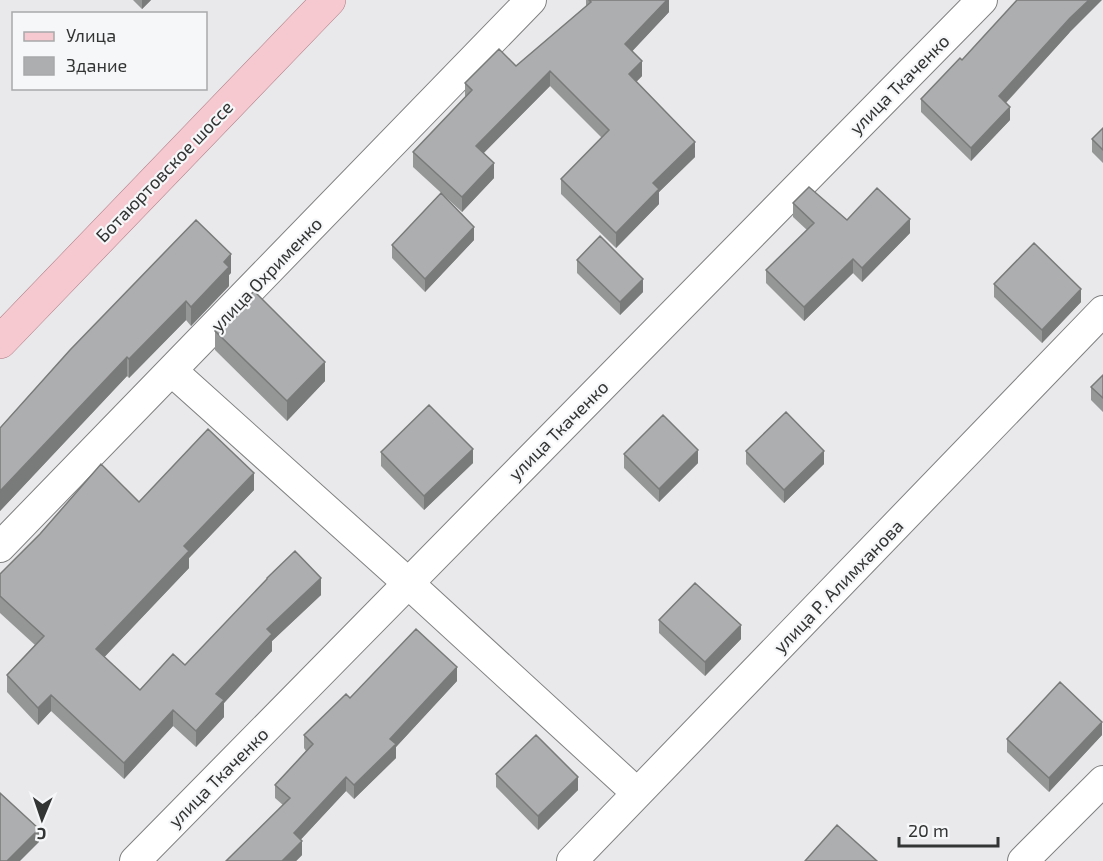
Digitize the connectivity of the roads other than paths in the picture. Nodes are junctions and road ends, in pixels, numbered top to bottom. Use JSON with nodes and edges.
{"nodes":[{"id":1,"x":329,"y":0,"type":"edge"},
{"id":2,"x":531,"y":0,"type":"edge"},
{"id":3,"x":982,"y":0,"type":"edge"},
{"id":4,"x":1103,"y":311,"type":"edge"},
{"id":5,"x":0,"y":342,"type":"edge"},
{"id":6,"x":172,"y":371,"type":"junction"},
{"id":7,"x":0,"y":547,"type":"edge"},
{"id":8,"x":408,"y":583,"type":"junction"},
{"id":9,"x":1103,"y":781,"type":"edge"},
{"id":10,"x":638,"y":793,"type":"junction"},
{"id":11,"x":135,"y":861,"type":"edge"},
{"id":12,"x":572,"y":861,"type":"edge"},
{"id":13,"x":1023,"y":861,"type":"edge"}],
"edges":[{"from":1,"to":5,"type":"main road","name":"Ботаюртовское шоссе"},
{"from":2,"to":6,"type":"street","name":"улица Охрименко"},
{"from":3,"to":8,"type":"street","name":"улица Ткаченко"},
{"from":4,"to":10,"type":"street","name":"улица Р. Алимханова"},
{"from":6,"to":7,"type":"street","name":"улица Охрименко"},
{"from":6,"to":8,"type":"street"},
{"from":8,"to":10,"type":"street"},
{"from":8,"to":11,"type":"street","name":"улица Ткаченко"},
{"from":9,"to":13,"type":"street"},
{"from":10,"to":12,"type":"street","name":"улица Р. Алимханова"}]}
